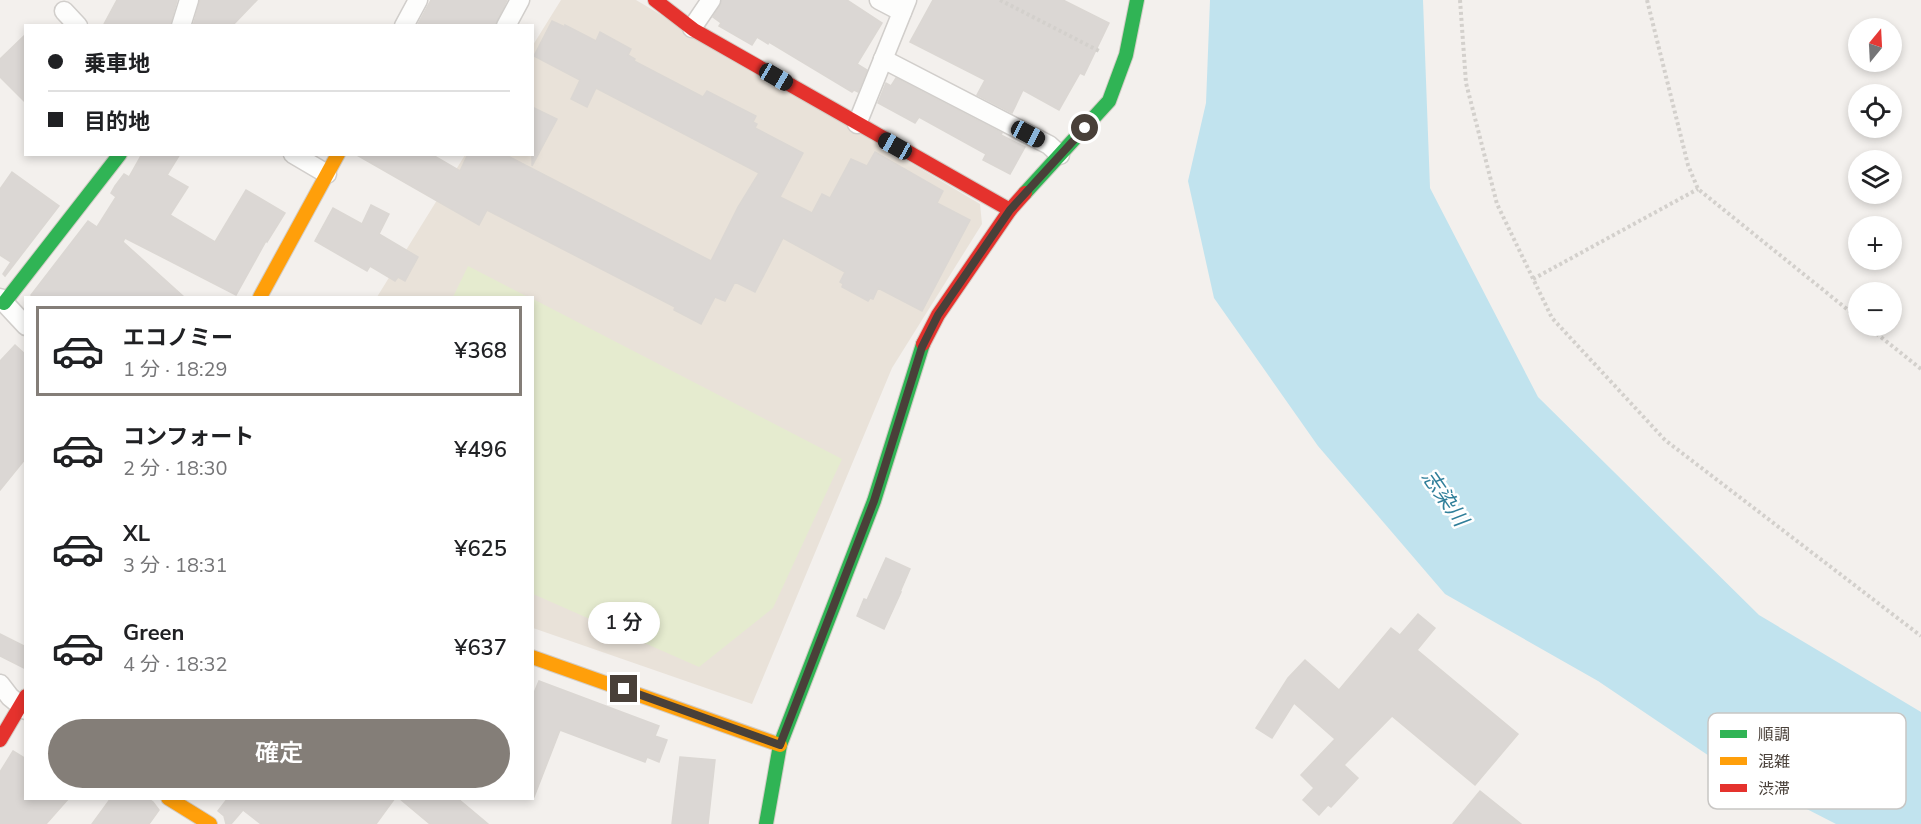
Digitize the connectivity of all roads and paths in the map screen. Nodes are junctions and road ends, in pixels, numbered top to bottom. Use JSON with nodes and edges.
{"nodes":[{"id":1,"x":189,"y":0,"type":"edge"},
{"id":2,"x":418,"y":0,"type":"edge"},
{"id":3,"x":520,"y":0,"type":"edge"},
{"id":4,"x":655,"y":0,"type":"edge"},
{"id":5,"x":711,"y":0,"type":"edge"},
{"id":6,"x":879,"y":0,"type":"edge"},
{"id":7,"x":1000,"y":0,"type":"edge"},
{"id":8,"x":1137,"y":0,"type":"edge"},
{"id":9,"x":1460,"y":0,"type":"edge"},
{"id":10,"x":1647,"y":0,"type":"edge"},
{"id":11,"x":905,"y":6,"type":"edge"},
{"id":12,"x":64,"y":11,"type":"dead end"},
{"id":13,"x":76,"y":24,"type":"edge"},
{"id":14,"x":182,"y":24,"type":"edge"},
{"id":15,"x":405,"y":24,"type":"edge"},
{"id":16,"x":507,"y":24,"type":"edge"},
{"id":17,"x":692,"y":28,"type":"junction"},
{"id":18,"x":883,"y":59,"type":"junction"},
{"id":19,"x":1125,"y":59,"type":"junction"},
{"id":20,"x":857,"y":124,"type":"junction"},
{"id":21,"x":1060,"y":155,"type":"junction"},
{"id":22,"x":118,"y":156,"type":"edge"},
{"id":23,"x":296,"y":156,"type":"edge"},
{"id":24,"x":337,"y":156,"type":"edge"},
{"id":25,"x":327,"y":174,"type":"junction"},
{"id":26,"x":1698,"y":189,"type":"junction"},
{"id":27,"x":1010,"y":210,"type":"junction"},
{"id":28,"x":1533,"y":279,"type":"junction"},
{"id":29,"x":261,"y":296,"type":"edge"},
{"id":30,"x":2,"y":301,"type":"edge"},
{"id":31,"x":1848,"y":310,"type":"edge"},
{"id":32,"x":24,"y":324,"type":"edge"},
{"id":33,"x":1880,"y":336,"type":"edge"},
{"id":34,"x":1921,"y":369,"type":"edge"},
{"id":35,"x":1921,"y":636,"type":"edge"},
{"id":36,"x":534,"y":658,"type":"edge"},
{"id":37,"x":0,"y":684,"type":"edge"},
{"id":38,"x":23,"y":704,"type":"edge"},
{"id":39,"x":0,"y":740,"type":"edge"},
{"id":40,"x":780,"y":745,"type":"junction"},
{"id":41,"x":171,"y":800,"type":"edge"},
{"id":42,"x":210,"y":824,"type":"edge"},
{"id":43,"x":766,"y":824,"type":"edge"}],
"edges":[{"from":1,"to":14,"type":"street"},
{"from":2,"to":15,"type":"street"},
{"from":3,"to":16,"type":"street"},
{"from":4,"to":17,"type":"street"},
{"from":5,"to":17,"type":"street"},
{"from":6,"to":11,"type":"street"},
{"from":7,"to":19,"type":"path"},
{"from":8,"to":19,"type":"street"},
{"from":9,"to":28,"type":"path"},
{"from":10,"to":26,"type":"path"},
{"from":11,"to":18,"type":"street"},
{"from":12,"to":13,"type":"street"},
{"from":17,"to":20,"type":"street"},
{"from":18,"to":20,"type":"street"},
{"from":18,"to":21,"type":"street"},
{"from":19,"to":21,"type":"street"},
{"from":20,"to":27,"type":"street"},
{"from":21,"to":27,"type":"street"},
{"from":22,"to":30,"type":"street"},
{"from":23,"to":25,"type":"street"},
{"from":24,"to":25,"type":"street"},
{"from":25,"to":29,"type":"street"},
{"from":26,"to":28,"type":"path"},
{"from":26,"to":31,"type":"path"},
{"from":27,"to":40,"type":"street"},
{"from":28,"to":35,"type":"path"},
{"from":30,"to":32,"type":"street"},
{"from":33,"to":34,"type":"path"},
{"from":36,"to":40,"type":"street"},
{"from":37,"to":38,"type":"street"},
{"from":38,"to":39,"type":"street"},
{"from":40,"to":43,"type":"street"},
{"from":41,"to":42,"type":"street"}]}
